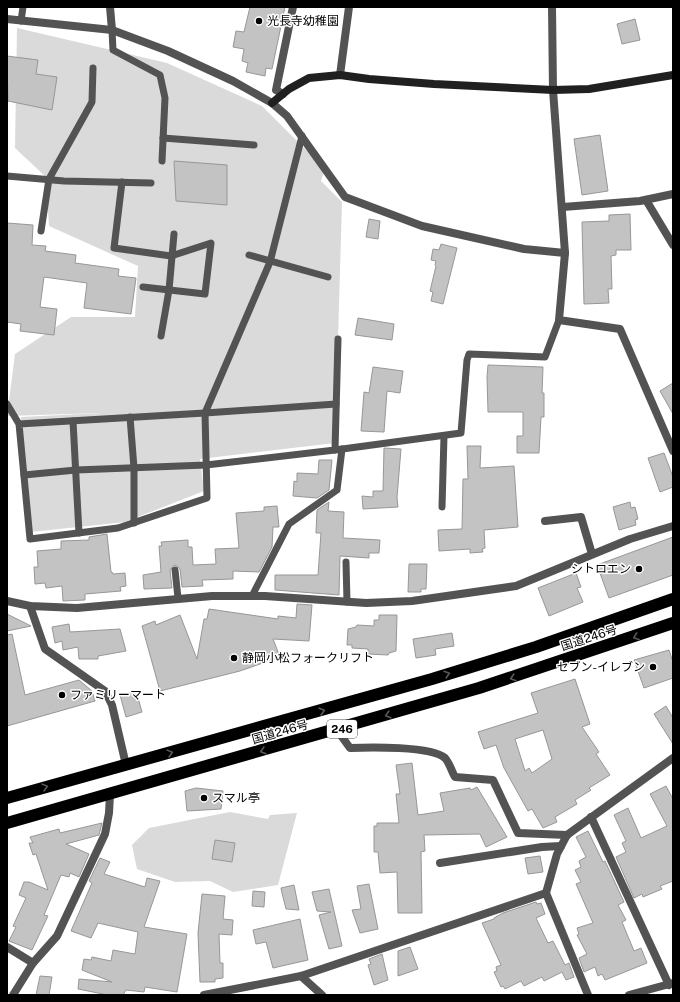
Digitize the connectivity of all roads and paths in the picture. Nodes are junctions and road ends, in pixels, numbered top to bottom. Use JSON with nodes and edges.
{"nodes":[{"id":1,"x":23,"y":7,"type":"edge"},
{"id":2,"x":110,"y":7,"type":"edge"},
{"id":3,"x":293,"y":7,"type":"edge"},
{"id":4,"x":349,"y":7,"type":"edge"},
{"id":5,"x":552,"y":7,"type":"edge"},
{"id":6,"x":7,"y":19,"type":"edge"},
{"id":7,"x":21,"y":21,"type":"junction"},
{"id":8,"x":112,"y":30,"type":"junction"},
{"id":9,"x":93,"y":68,"type":"dead end"},
{"id":10,"x":340,"y":75,"type":"junction"},
{"id":11,"x":673,"y":75,"type":"edge"},
{"id":12,"x":553,"y":90,"type":"junction"},
{"id":13,"x":283,"y":94,"type":"junction"},
{"id":14,"x":272,"y":103,"type":"junction"},
{"id":15,"x":302,"y":136,"type":"junction"},
{"id":16,"x":163,"y":138,"type":"junction"},
{"id":17,"x":254,"y":145,"type":"dead end"},
{"id":18,"x":162,"y":161,"type":"dead end"},
{"id":19,"x":7,"y":176,"type":"edge"},
{"id":20,"x":49,"y":179,"type":"junction"},
{"id":21,"x":122,"y":182,"type":"junction"},
{"id":22,"x":151,"y":183,"type":"dead end"},
{"id":23,"x":673,"y":194,"type":"edge"},
{"id":24,"x":646,"y":200,"type":"junction"},
{"id":25,"x":563,"y":206,"type":"junction"},
{"id":26,"x":41,"y":231,"type":"dead end"},
{"id":27,"x":174,"y":234,"type":"dead end"},
{"id":28,"x":673,"y":245,"type":"edge"},
{"id":29,"x":565,"y":253,"type":"junction"},
{"id":30,"x":249,"y":255,"type":"dead end"},
{"id":31,"x":171,"y":256,"type":"junction"},
{"id":32,"x":270,"y":262,"type":"junction"},
{"id":33,"x":328,"y":277,"type":"dead end"},
{"id":34,"x":143,"y":287,"type":"dead end"},
{"id":35,"x":169,"y":290,"type":"junction"},
{"id":36,"x":559,"y":320,"type":"junction"},
{"id":37,"x":161,"y":336,"type":"dead end"},
{"id":38,"x":338,"y":339,"type":"dead end"},
{"id":39,"x":7,"y":404,"type":"edge"},
{"id":40,"x":336,"y":404,"type":"junction"},
{"id":41,"x":205,"y":413,"type":"junction"},
{"id":42,"x":130,"y":417,"type":"junction"},
{"id":43,"x":73,"y":421,"type":"junction"},
{"id":44,"x":19,"y":424,"type":"junction"},
{"id":45,"x":444,"y":436,"type":"junction"},
{"id":46,"x":338,"y":449,"type":"junction"},
{"id":47,"x":673,"y":451,"type":"edge"},
{"id":48,"x":206,"y":465,"type":"junction"},
{"id":49,"x":134,"y":468,"type":"junction"},
{"id":50,"x":76,"y":470,"type":"junction"},
{"id":51,"x":24,"y":475,"type":"junction"},
{"id":52,"x":442,"y":507,"type":"dead end"},
{"id":53,"x":545,"y":521,"type":"dead end"},
{"id":54,"x":134,"y":523,"type":"junction"},
{"id":55,"x":673,"y":526,"type":"edge"},
{"id":56,"x":79,"y":533,"type":"junction"},
{"id":57,"x":592,"y":554,"type":"junction"},
{"id":58,"x":346,"y":562,"type":"dead end"},
{"id":59,"x":175,"y":570,"type":"dead end"},
{"id":60,"x":252,"y":596,"type":"junction"},
{"id":61,"x":178,"y":598,"type":"junction"},
{"id":62,"x":673,"y":599,"type":"edge"},
{"id":63,"x":7,"y":601,"type":"edge"},
{"id":64,"x":347,"y":602,"type":"junction"},
{"id":65,"x":30,"y":606,"type":"junction"},
{"id":66,"x":673,"y":623,"type":"edge"},
{"id":67,"x":337,"y":730,"type":"junction"},
{"id":68,"x":673,"y":758,"type":"edge"},
{"id":69,"x":126,"y":765,"type":"junction"},
{"id":70,"x":110,"y":794,"type":"junction"},
{"id":71,"x":7,"y":798,"type":"edge"},
{"id":72,"x":591,"y":817,"type":"junction"},
{"id":73,"x":7,"y":824,"type":"edge"},
{"id":74,"x":567,"y":835,"type":"junction"},
{"id":75,"x":561,"y":846,"type":"junction"},
{"id":76,"x":440,"y":863,"type":"dead end"},
{"id":77,"x":546,"y":892,"type":"junction"},
{"id":78,"x":7,"y":947,"type":"edge"},
{"id":79,"x":33,"y":964,"type":"junction"},
{"id":80,"x":301,"y":976,"type":"junction"},
{"id":81,"x":671,"y":984,"type":"edge"},
{"id":82,"x":13,"y":995,"type":"edge"},
{"id":83,"x":204,"y":995,"type":"edge"},
{"id":84,"x":322,"y":995,"type":"edge"},
{"id":85,"x":585,"y":995,"type":"edge"},
{"id":86,"x":588,"y":995,"type":"edge"},
{"id":87,"x":629,"y":995,"type":"edge"}],
"edges":[{"from":1,"to":7,"type":"lane"},
{"from":2,"to":8,"type":"street"},
{"from":3,"to":13,"type":"street"},
{"from":4,"to":10,"type":"street"},
{"from":5,"to":12,"type":"street"},
{"from":6,"to":7,"type":"street"},
{"from":7,"to":8,"type":"street"},
{"from":8,"to":14,"type":"street"},
{"from":8,"to":16,"type":"lane"},
{"from":9,"to":20,"type":"lane"},
{"from":10,"to":12,"type":"street"},
{"from":10,"to":13,"type":"street"},
{"from":11,"to":12,"type":"street"},
{"from":12,"to":25,"type":"street"},
{"from":13,"to":14,"type":"street"},
{"from":14,"to":15,"type":"street"},
{"from":15,"to":29,"type":"street"},
{"from":15,"to":32,"type":"lane"},
{"from":16,"to":17,"type":"lane"},
{"from":16,"to":18,"type":"lane"},
{"from":19,"to":20,"type":"lane"},
{"from":20,"to":21,"type":"lane"},
{"from":20,"to":26,"type":"lane"},
{"from":21,"to":22,"type":"lane"},
{"from":21,"to":31,"type":"lane"},
{"from":23,"to":24,"type":"street"},
{"from":24,"to":25,"type":"street"},
{"from":24,"to":28,"type":"street"},
{"from":25,"to":29,"type":"street"},
{"from":27,"to":31,"type":"lane"},
{"from":29,"to":36,"type":"street"},
{"from":30,"to":32,"type":"lane"},
{"from":31,"to":35,"type":"lane"},
{"from":31,"to":35,"type":"lane"},
{"from":32,"to":33,"type":"lane"},
{"from":32,"to":41,"type":"lane"},
{"from":34,"to":35,"type":"lane"},
{"from":35,"to":37,"type":"lane"},
{"from":36,"to":45,"type":"lane"},
{"from":36,"to":47,"type":"street"},
{"from":38,"to":40,"type":"lane"},
{"from":39,"to":44,"type":"lane"},
{"from":40,"to":41,"type":"lane"},
{"from":40,"to":46,"type":"lane"},
{"from":41,"to":42,"type":"lane"},
{"from":41,"to":48,"type":"lane"},
{"from":42,"to":43,"type":"lane"},
{"from":42,"to":49,"type":"lane"},
{"from":43,"to":44,"type":"lane"},
{"from":43,"to":50,"type":"lane"},
{"from":44,"to":51,"type":"lane"},
{"from":45,"to":46,"type":"lane"},
{"from":45,"to":52,"type":"lane"},
{"from":46,"to":48,"type":"lane"},
{"from":46,"to":60,"type":"lane"},
{"from":48,"to":49,"type":"lane"},
{"from":48,"to":54,"type":"lane"},
{"from":49,"to":50,"type":"lane"},
{"from":49,"to":54,"type":"lane"},
{"from":50,"to":51,"type":"lane"},
{"from":50,"to":56,"type":"lane"},
{"from":51,"to":56,"type":"lane"},
{"from":53,"to":57,"type":"street"},
{"from":54,"to":56,"type":"lane"},
{"from":55,"to":57,"type":"street"},
{"from":57,"to":64,"type":"street"},
{"from":58,"to":64,"type":"lane"},
{"from":59,"to":61,"type":"lane"},
{"from":60,"to":61,"type":"street"},
{"from":60,"to":64,"type":"street"},
{"from":61,"to":65,"type":"street"},
{"from":69,"to":62,"type":"highway","name":"国道246号","number":"246","one_way":true},
{"from":63,"to":65,"type":"street"},
{"from":65,"to":69,"type":"street"},
{"from":66,"to":67,"type":"highway","name":"国道246号","number":"246","one_way":true},
{"from":67,"to":70,"type":"highway","name":"国道246号","number":"246","one_way":true},
{"from":67,"to":74,"type":"street"},
{"from":68,"to":72,"type":"street"},
{"from":71,"to":69,"type":"highway","name":"国道246号","number":"246","one_way":true},
{"from":70,"to":73,"type":"highway","name":"国道246号","number":"246"},
{"from":70,"to":79,"type":"street"},
{"from":72,"to":74,"type":"street"},
{"from":72,"to":81,"type":"street"},
{"from":74,"to":75,"type":"street"},
{"from":75,"to":76,"type":"street"},
{"from":75,"to":77,"type":"street"},
{"from":77,"to":80,"type":"street"},
{"from":77,"to":86,"type":"street"},
{"from":78,"to":79,"type":"street"},
{"from":79,"to":82,"type":"street"},
{"from":80,"to":83,"type":"street"},
{"from":80,"to":84,"type":"street"},
{"from":81,"to":87,"type":"street"},
{"from":85,"to":86,"type":"street"}]}
